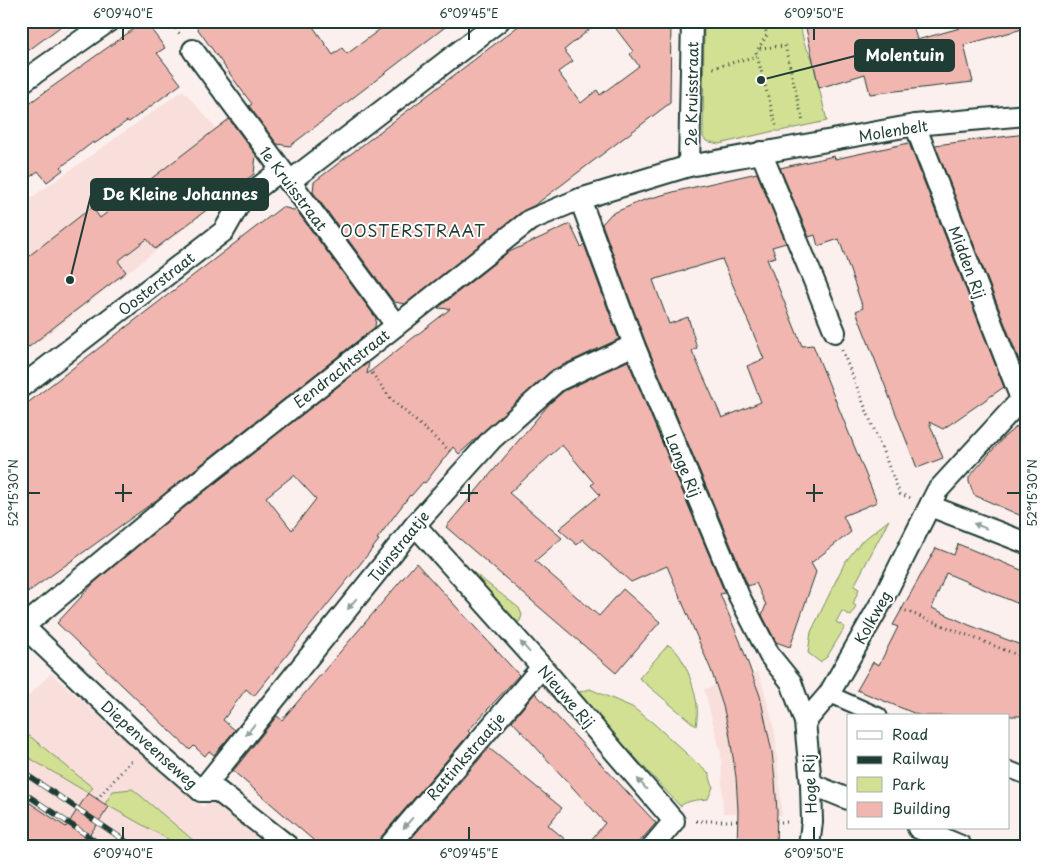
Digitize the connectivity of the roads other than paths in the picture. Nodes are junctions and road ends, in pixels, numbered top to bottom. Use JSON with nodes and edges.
{"nodes":[{"id":1,"x":109,"y":21,"type":"edge"},
{"id":2,"x":499,"y":21,"type":"edge"},
{"id":3,"x":692,"y":21,"type":"edge"},
{"id":4,"x":193,"y":50,"type":"dead end"},
{"id":5,"x":21,"y":83,"type":"edge"},
{"id":6,"x":1026,"y":115,"type":"edge"},
{"id":7,"x":915,"y":125,"type":"junction"},
{"id":8,"x":761,"y":152,"type":"junction"},
{"id":9,"x":690,"y":166,"type":"junction"},
{"id":10,"x":285,"y":176,"type":"junction"},
{"id":11,"x":580,"y":200,"type":"junction"},
{"id":12,"x":396,"y":325,"type":"junction"},
{"id":13,"x":835,"y":332,"type":"road end"},
{"id":14,"x":634,"y":345,"type":"junction"},
{"id":15,"x":21,"y":387,"type":"edge"},
{"id":16,"x":1023,"y":396,"type":"edge"},
{"id":17,"x":930,"y":506,"type":"junction"},
{"id":18,"x":415,"y":525,"type":"junction"},
{"id":19,"x":1026,"y":544,"type":"edge"},
{"id":20,"x":23,"y":625,"type":"edge"},
{"id":21,"x":542,"y":667,"type":"junction"},
{"id":22,"x":829,"y":694,"type":"junction"},
{"id":23,"x":874,"y":714,"type":"edge"},
{"id":24,"x":805,"y":722,"type":"junction"},
{"id":25,"x":1010,"y":770,"type":"edge"},
{"id":26,"x":1026,"y":776,"type":"edge"},
{"id":27,"x":811,"y":784,"type":"junction"},
{"id":28,"x":201,"y":791,"type":"junction"},
{"id":29,"x":847,"y":799,"type":"edge"},
{"id":30,"x":923,"y":830,"type":"edge"},
{"id":31,"x":288,"y":846,"type":"edge"},
{"id":32,"x":388,"y":846,"type":"edge"},
{"id":33,"x":653,"y":846,"type":"edge"},
{"id":34,"x":809,"y":846,"type":"edge"},
{"id":35,"x":961,"y":846,"type":"edge"}],
"edges":[{"from":1,"to":5,"type":"street"},
{"from":2,"to":10,"type":"street","name":"Oosterstraat"},
{"from":3,"to":9,"type":"street","name":"2e Kruisstraat"},
{"from":4,"to":10,"type":"street","name":"1e Kruisstraat"},
{"from":6,"to":7,"type":"street","name":"Molenbelt"},
{"from":7,"to":8,"type":"street","name":"Molenbelt"},
{"from":7,"to":16,"type":"street","name":"Midden Rij"},
{"from":8,"to":9,"type":"street","name":"Molenbelt"},
{"from":8,"to":13,"type":"street"},
{"from":9,"to":11,"type":"street","name":"Eendrachtstraat"},
{"from":10,"to":12,"type":"street","name":"1e Kruisstraat"},
{"from":10,"to":15,"type":"street","name":"Oosterstraat"},
{"from":11,"to":12,"type":"street","name":"Eendrachtstraat"},
{"from":11,"to":14,"type":"street","name":"Lange Rij"},
{"from":12,"to":20,"type":"street","name":"Eendrachtstraat"},
{"from":14,"to":18,"type":"street","name":"Tuinstraatje"},
{"from":14,"to":24,"type":"street","name":"Lange Rij"},
{"from":16,"to":17,"type":"street","name":"Kolkweg"},
{"from":19,"to":17,"type":"street","one_way":true},
{"from":17,"to":22,"type":"street","name":"Kolkweg"},
{"from":21,"to":18,"type":"street","name":"Nieuwe Rij","one_way":true},
{"from":18,"to":28,"type":"street","name":"Tuinstraatje","one_way":true},
{"from":20,"to":28,"type":"street","name":"Diepenveenseweg"},
{"from":21,"to":32,"type":"street","name":"Rattinkstraatje","one_way":true},
{"from":33,"to":21,"type":"street","name":"Nieuwe Rij","one_way":true},
{"from":22,"to":23,"type":"street"},
{"from":22,"to":24,"type":"street","name":"Kolkweg"},
{"from":24,"to":27,"type":"street","name":"Hoge Rij"},
{"from":25,"to":26,"type":"street"},
{"from":27,"to":29,"type":"street"},
{"from":27,"to":34,"type":"street","name":"Hoge Rij"},
{"from":28,"to":31,"type":"street","name":"Diepenveenseweg"},
{"from":30,"to":35,"type":"street"}]}
